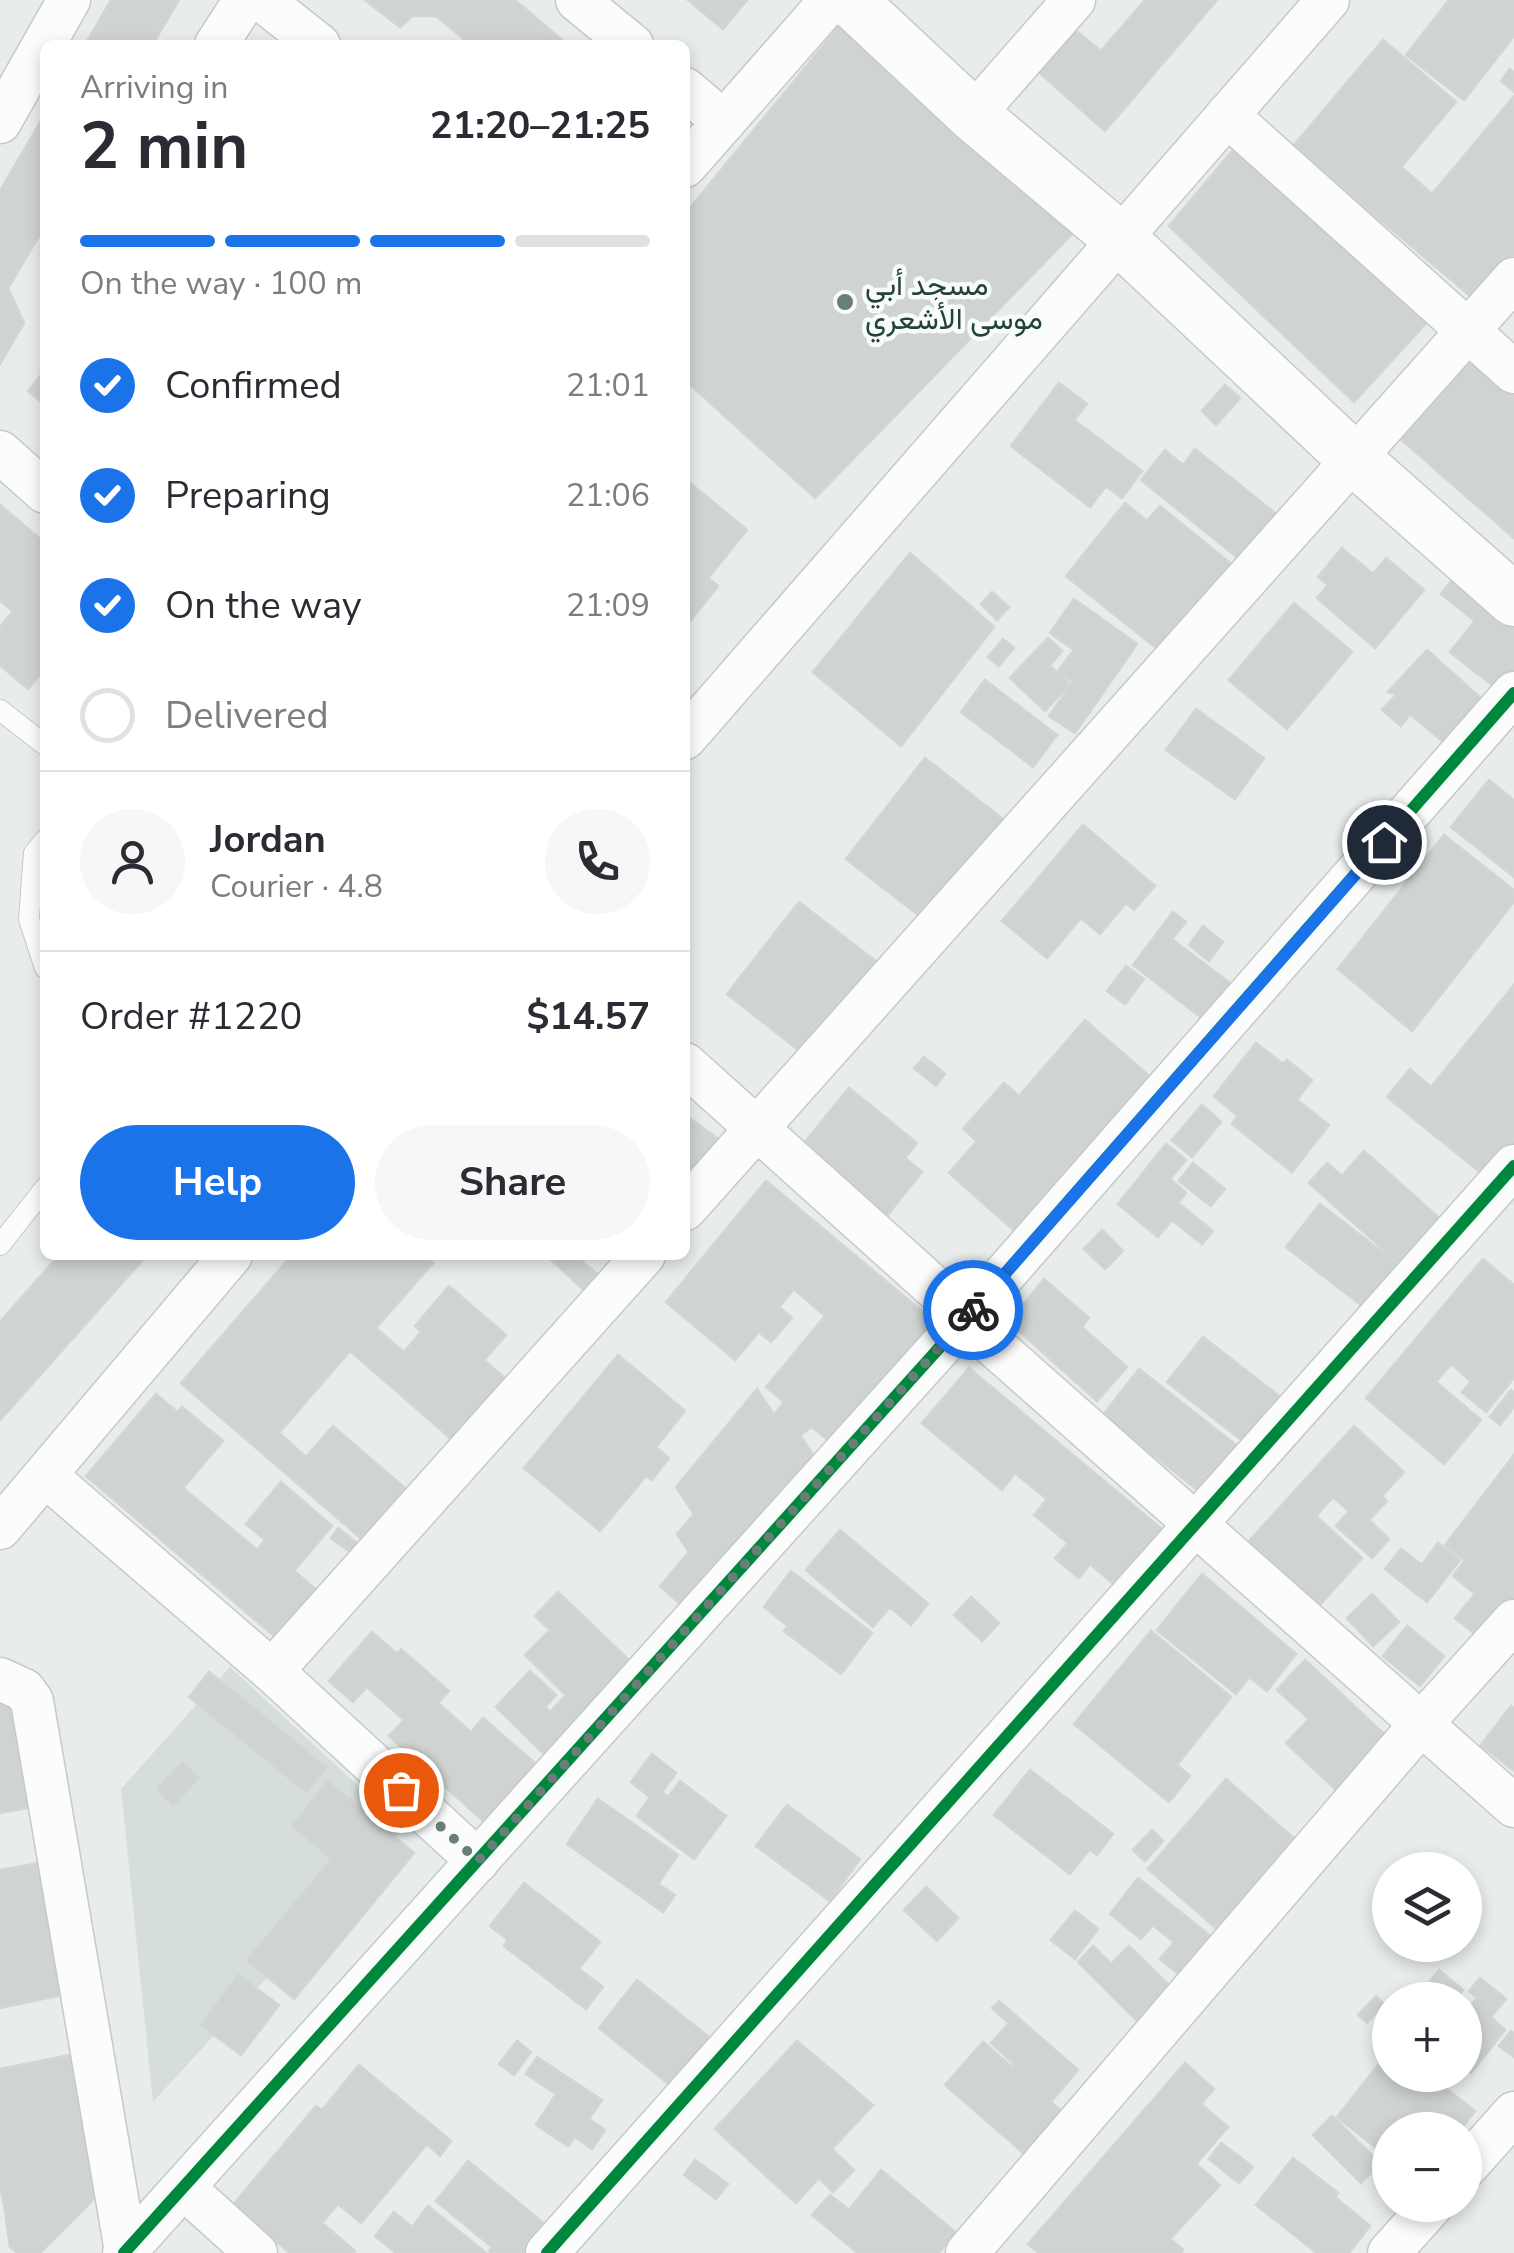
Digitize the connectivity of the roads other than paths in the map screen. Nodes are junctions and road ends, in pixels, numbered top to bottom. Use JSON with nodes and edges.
{"nodes":[{"id":1,"x":69,"y":0,"type":"edge"},
{"id":2,"x":245,"y":0,"type":"edge"},
{"id":3,"x":262,"y":0,"type":"edge"},
{"id":4,"x":577,"y":0,"type":"edge"},
{"id":5,"x":831,"y":0,"type":"edge"},
{"id":6,"x":850,"y":0,"type":"edge"},
{"id":7,"x":1073,"y":0,"type":"edge"},
{"id":8,"x":1328,"y":0,"type":"edge"},
{"id":9,"x":46,"y":40,"type":"edge"},
{"id":10,"x":219,"y":40,"type":"edge"},
{"id":11,"x":313,"y":40,"type":"edge"},
{"id":12,"x":626,"y":40,"type":"edge"},
{"id":13,"x":40,"y":51,"type":"edge"},
{"id":14,"x":690,"y":93,"type":"edge"},
{"id":15,"x":1227,"y":114,"type":"junction"},
{"id":16,"x":973,"y":115,"type":"junction"},
{"id":17,"x":0,"y":122,"type":"edge"},
{"id":18,"x":724,"y":122,"type":"junction"},
{"id":19,"x":690,"y":160,"type":"edge"},
{"id":20,"x":1120,"y":238,"type":"junction"},
{"id":21,"x":1514,"y":278,"type":"edge"},
{"id":22,"x":1468,"y":331,"type":"junction"},
{"id":23,"x":1514,"y":372,"type":"edge"},
{"id":24,"x":0,"y":452,"type":"edge"},
{"id":25,"x":1352,"y":457,"type":"junction"},
{"id":26,"x":40,"y":488,"type":"edge"},
{"id":27,"x":1514,"y":600,"type":"edge"},
{"id":28,"x":1514,"y":693,"type":"edge"},
{"id":29,"x":0,"y":710,"type":"edge"},
{"id":30,"x":690,"y":732,"type":"edge"},
{"id":31,"x":40,"y":742,"type":"edge"},
{"id":32,"x":40,"y":846,"type":"edge"},
{"id":33,"x":40,"y":952,"type":"edge"},
{"id":34,"x":690,"y":1069,"type":"edge"},
{"id":35,"x":757,"y":1129,"type":"junction"},
{"id":36,"x":1514,"y":1166,"type":"edge"},
{"id":37,"x":40,"y":1194,"type":"edge"},
{"id":38,"x":690,"y":1203,"type":"edge"},
{"id":39,"x":0,"y":1245,"type":"edge"},
{"id":40,"x":226,"y":1260,"type":"edge"},
{"id":41,"x":640,"y":1260,"type":"edge"},
{"id":42,"x":967,"y":1317,"type":"junction"},
{"id":43,"x":46,"y":1476,"type":"junction"},
{"id":44,"x":1195,"y":1523,"type":"junction"},
{"id":45,"x":0,"y":1528,"type":"edge"},
{"id":46,"x":1514,"y":1621,"type":"edge"},
{"id":47,"x":272,"y":1672,"type":"junction"},
{"id":48,"x":0,"y":1678,"type":"edge"},
{"id":49,"x":1421,"y":1724,"type":"junction"},
{"id":50,"x":1514,"y":1806,"type":"edge"},
{"id":51,"x":478,"y":1861,"type":"junction"},
{"id":52,"x":1514,"y":2114,"type":"edge"},
{"id":53,"x":1482,"y":2149,"type":"edge"},
{"id":54,"x":185,"y":2189,"type":"junction"},
{"id":55,"x":1417,"y":2222,"type":"edge"},
{"id":56,"x":125,"y":2252,"type":"edge"},
{"id":57,"x":256,"y":2253,"type":"edge"},
{"id":58,"x":548,"y":2253,"type":"edge"},
{"id":59,"x":966,"y":2253,"type":"edge"},
{"id":60,"x":1389,"y":2253,"type":"edge"}],
"edges":[{"from":1,"to":9,"type":"street"},
{"from":2,"to":10,"type":"street"},
{"from":3,"to":11,"type":"street"},
{"from":4,"to":12,"type":"street"},
{"from":5,"to":18,"type":"street"},
{"from":6,"to":16,"type":"street"},
{"from":7,"to":16,"type":"street"},
{"from":8,"to":15,"type":"street"},
{"from":13,"to":17,"type":"street"},
{"from":14,"to":18,"type":"street"},
{"from":15,"to":20,"type":"street"},
{"from":15,"to":22,"type":"street"},
{"from":16,"to":20,"type":"street"},
{"from":18,"to":19,"type":"street"},
{"from":20,"to":25,"type":"street"},
{"from":20,"to":30,"type":"street"},
{"from":21,"to":22,"type":"street"},
{"from":22,"to":23,"type":"street"},
{"from":22,"to":25,"type":"street"},
{"from":24,"to":26,"type":"street"},
{"from":25,"to":27,"type":"street"},
{"from":25,"to":35,"type":"street"},
{"from":28,"to":42,"type":"street"},
{"from":29,"to":31,"type":"lane"},
{"from":32,"to":33,"type":"lane"},
{"from":34,"to":35,"type":"street"},
{"from":35,"to":38,"type":"street"},
{"from":35,"to":42,"type":"street"},
{"from":36,"to":44,"type":"street"},
{"from":37,"to":39,"type":"lane"},
{"from":40,"to":43,"type":"street"},
{"from":41,"to":47,"type":"street"},
{"from":42,"to":44,"type":"street"},
{"from":42,"to":51,"type":"street"},
{"from":43,"to":45,"type":"street"},
{"from":43,"to":47,"type":"street"},
{"from":44,"to":49,"type":"street"},
{"from":44,"to":58,"type":"street"},
{"from":46,"to":49,"type":"street"},
{"from":47,"to":51,"type":"street"},
{"from":48,"to":56,"type":"street"},
{"from":49,"to":50,"type":"street"},
{"from":49,"to":59,"type":"street"},
{"from":51,"to":54,"type":"street"},
{"from":52,"to":53,"type":"street"},
{"from":54,"to":56,"type":"street"},
{"from":54,"to":57,"type":"street"},
{"from":55,"to":60,"type":"street"}]}
